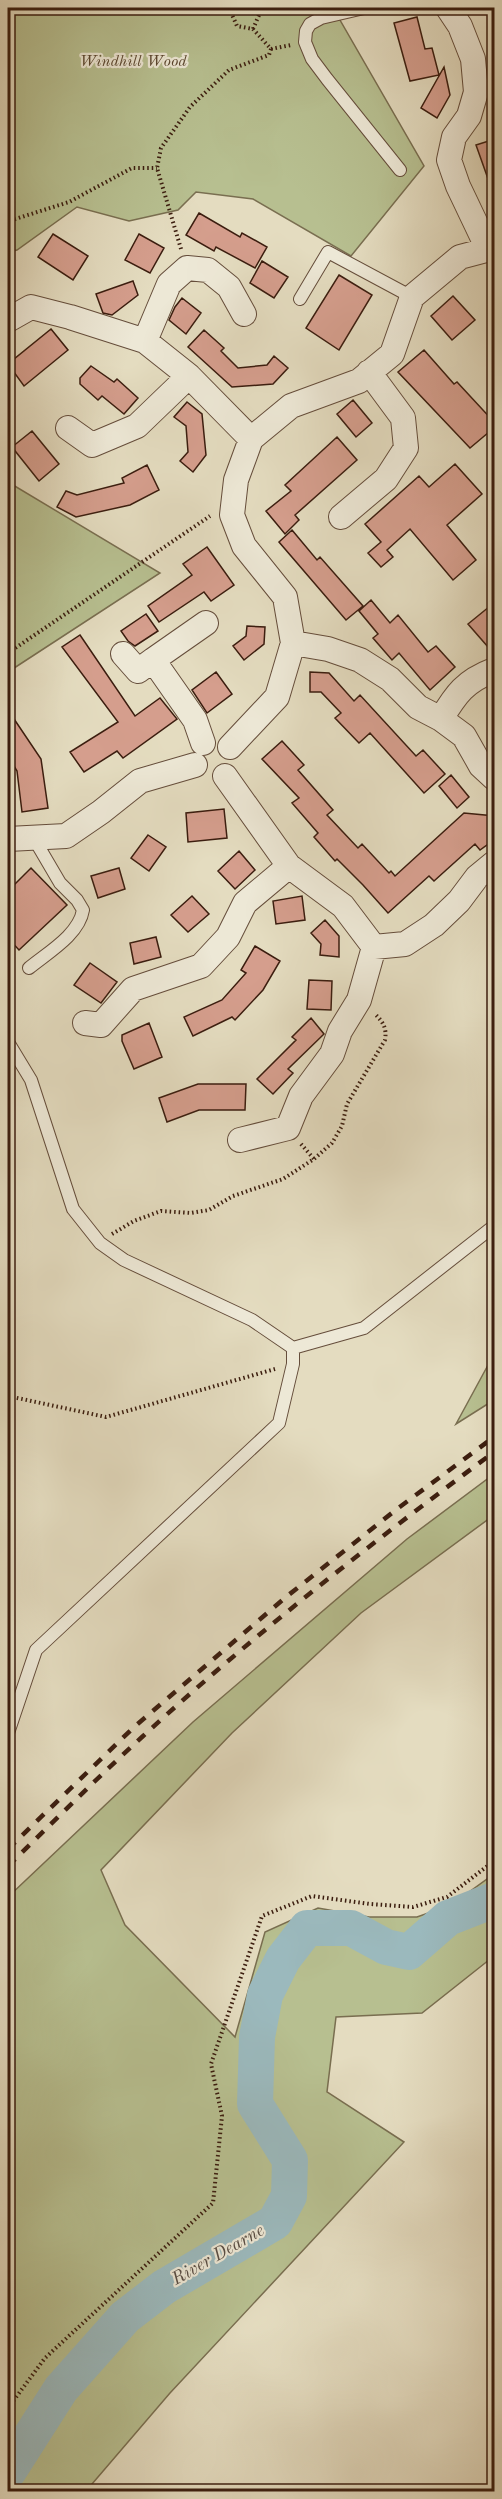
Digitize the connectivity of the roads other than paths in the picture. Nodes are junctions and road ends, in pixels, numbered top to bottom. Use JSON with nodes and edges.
{"nodes":[{"id":1,"x":364,"y":8,"type":"edge"},
{"id":2,"x":448,"y":8,"type":"edge"},
{"id":3,"x":400,"y":170,"type":"dead end"},
{"id":4,"x":491,"y":248,"type":"edge"},
{"id":5,"x":412,"y":297,"type":"junction"},
{"id":6,"x":300,"y":299,"type":"dead end"},
{"id":7,"x":244,"y":314,"type":"dead end"},
{"id":8,"x":8,"y":320,"type":"edge"},
{"id":9,"x":145,"y":341,"type":"junction"},
{"id":10,"x":369,"y":372,"type":"junction"},
{"id":11,"x":189,"y":376,"type":"junction"},
{"id":12,"x":68,"y":428,"type":"dead end"},
{"id":13,"x":251,"y":439,"type":"junction"},
{"id":14,"x":341,"y":517,"type":"dead end"},
{"id":15,"x":206,"y":622,"type":"dead end"},
{"id":16,"x":293,"y":643,"type":"junction"},
{"id":17,"x":123,"y":654,"type":"dead end"},
{"id":18,"x":153,"y":660,"type":"junction"},
{"id":19,"x":495,"y":670,"type":"edge"},
{"id":20,"x":441,"y":719,"type":"junction"},
{"id":21,"x":230,"y":747,"type":"junction"},
{"id":22,"x":199,"y":754,"type":"junction"},
{"id":23,"x":225,"y":776,"type":"junction"},
{"id":24,"x":495,"y":778,"type":"edge"},
{"id":25,"x":33,"y":837,"type":"junction"},
{"id":26,"x":8,"y":839,"type":"edge"},
{"id":27,"x":495,"y":863,"type":"edge"},
{"id":28,"x":289,"y":866,"type":"junction"},
{"id":29,"x":374,"y":947,"type":"junction"},
{"id":30,"x":29,"y":969,"type":"dead end"},
{"id":31,"x":85,"y":1023,"type":"dead end"},
{"id":32,"x":8,"y":1042,"type":"edge"},
{"id":33,"x":240,"y":1140,"type":"dead end"},
{"id":34,"x":495,"y":1226,"type":"edge"},
{"id":35,"x":293,"y":1348,"type":"junction"},
{"id":36,"x":8,"y":1733,"type":"edge"}],
"edges":[{"from":1,"to":3,"type":"lane"},
{"from":2,"to":4,"type":"street"},
{"from":4,"to":5,"type":"street"},
{"from":5,"to":6,"type":"lane"},
{"from":5,"to":10,"type":"street"},
{"from":7,"to":9,"type":"street"},
{"from":8,"to":9,"type":"street"},
{"from":9,"to":11,"type":"street"},
{"from":10,"to":13,"type":"street"},
{"from":10,"to":14,"type":"street"},
{"from":11,"to":12,"type":"street"},
{"from":11,"to":13,"type":"street"},
{"from":13,"to":16,"type":"street"},
{"from":15,"to":18,"type":"street"},
{"from":16,"to":20,"type":"street"},
{"from":16,"to":21,"type":"street"},
{"from":17,"to":18,"type":"street"},
{"from":18,"to":22,"type":"street"},
{"from":19,"to":20,"type":"street"},
{"from":20,"to":24,"type":"street"},
{"from":21,"to":22,"type":"street"},
{"from":21,"to":23,"type":"street"},
{"from":22,"to":23,"type":"street"},
{"from":22,"to":25,"type":"street"},
{"from":23,"to":28,"type":"street"},
{"from":25,"to":26,"type":"street"},
{"from":25,"to":30,"type":"lane"},
{"from":27,"to":29,"type":"street"},
{"from":28,"to":29,"type":"street"},
{"from":28,"to":31,"type":"street"},
{"from":29,"to":33,"type":"street"},
{"from":32,"to":35,"type":"lane"},
{"from":34,"to":35,"type":"lane"},
{"from":35,"to":36,"type":"lane"}]}
